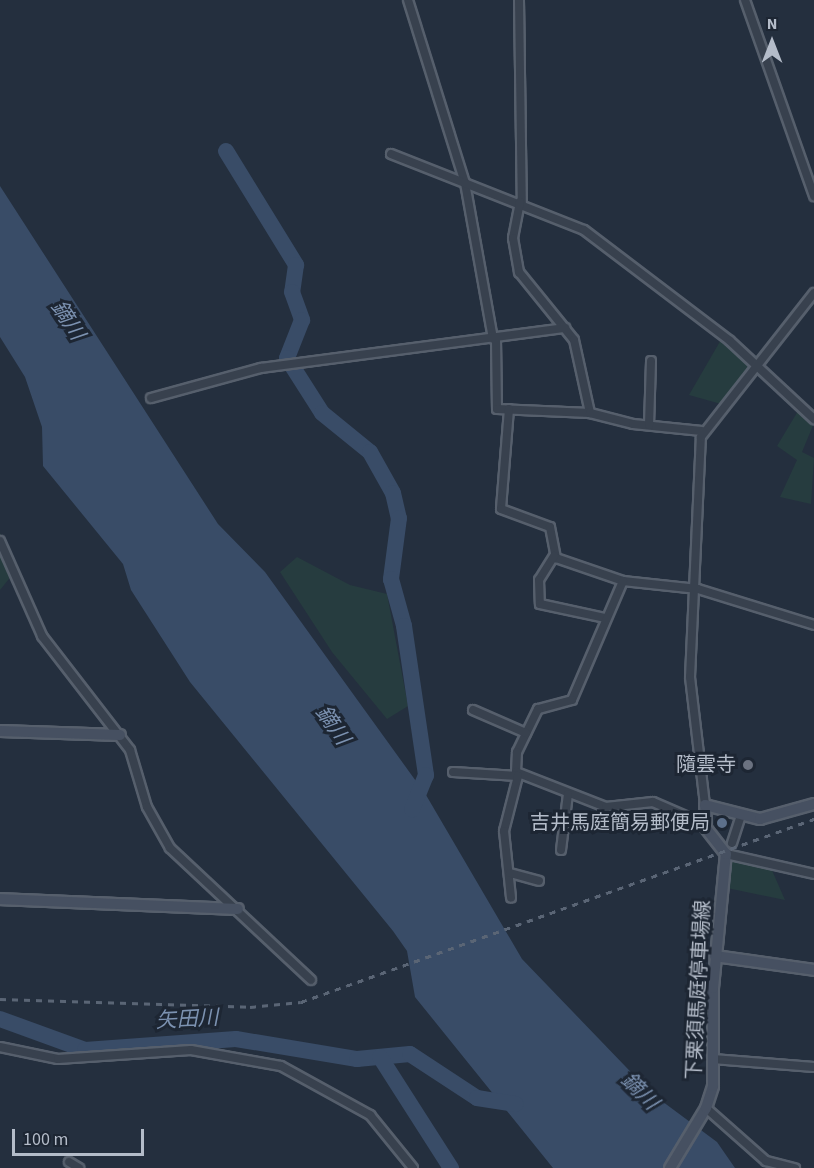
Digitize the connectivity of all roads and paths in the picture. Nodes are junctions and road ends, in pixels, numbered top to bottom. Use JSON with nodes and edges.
{"nodes":[{"id":1,"x":408,"y":0,"type":"edge"},
{"id":2,"x":519,"y":0,"type":"edge"},
{"id":3,"x":745,"y":0,"type":"edge"},
{"id":4,"x":391,"y":154,"type":"dead end"},
{"id":5,"x":465,"y":183,"type":"junction"},
{"id":6,"x":814,"y":196,"type":"edge"},
{"id":7,"x":521,"y":203,"type":"junction"},
{"id":8,"x":814,"y":293,"type":"edge"},
{"id":9,"x":566,"y":328,"type":"junction"},
{"id":10,"x":495,"y":339,"type":"junction"},
{"id":11,"x":651,"y":361,"type":"dead end"},
{"id":12,"x":755,"y":363,"type":"junction"},
{"id":13,"x":151,"y":398,"type":"dead end"},
{"id":14,"x":510,"y":409,"type":"junction"},
{"id":15,"x":590,"y":413,"type":"junction"},
{"id":16,"x":814,"y":419,"type":"edge"},
{"id":17,"x":649,"y":425,"type":"junction"},
{"id":18,"x":702,"y":431,"type":"junction"},
{"id":19,"x":0,"y":541,"type":"edge"},
{"id":20,"x":554,"y":556,"type":"junction"},
{"id":21,"x":623,"y":580,"type":"junction"},
{"id":22,"x":698,"y":589,"type":"junction"},
{"id":23,"x":605,"y":618,"type":"junction"},
{"id":24,"x":814,"y":625,"type":"edge"},
{"id":25,"x":473,"y":710,"type":"dead end"},
{"id":26,"x":0,"y":731,"type":"edge"},
{"id":27,"x":526,"y":733,"type":"junction"},
{"id":28,"x":120,"y":735,"type":"junction"},
{"id":29,"x":453,"y":772,"type":"dead end"},
{"id":30,"x":518,"y":776,"type":"junction"},
{"id":31,"x":568,"y":794,"type":"junction"},
{"id":32,"x":814,"y":804,"type":"edge"},
{"id":33,"x":705,"y":805,"type":"junction"},
{"id":34,"x":741,"y":816,"type":"junction"},
{"id":35,"x":704,"y":824,"type":"junction"},
{"id":36,"x":732,"y":843,"type":"dead end"},
{"id":37,"x":561,"y":850,"type":"dead end"},
{"id":38,"x":726,"y":854,"type":"junction"},
{"id":39,"x":510,"y":873,"type":"junction"},
{"id":40,"x":814,"y":874,"type":"edge"},
{"id":41,"x":539,"y":881,"type":"dead end"},
{"id":42,"x":511,"y":898,"type":"dead end"},
{"id":43,"x":0,"y":899,"type":"edge"},
{"id":44,"x":238,"y":909,"type":"junction"},
{"id":45,"x":716,"y":956,"type":"junction"},
{"id":46,"x":814,"y":970,"type":"edge"},
{"id":47,"x":311,"y":980,"type":"dead end"},
{"id":48,"x":0,"y":1047,"type":"edge"},
{"id":49,"x":713,"y":1059,"type":"junction"},
{"id":50,"x":814,"y":1067,"type":"edge"},
{"id":51,"x":704,"y":1112,"type":"junction"},
{"id":52,"x":766,"y":1161,"type":"junction"},
{"id":53,"x":69,"y":1162,"type":"dead end"},
{"id":54,"x":80,"y":1168,"type":"edge"},
{"id":55,"x":413,"y":1168,"type":"edge"},
{"id":56,"x":670,"y":1168,"type":"edge"},
{"id":57,"x":771,"y":1168,"type":"edge"},
{"id":58,"x":795,"y":1168,"type":"edge"}],
"edges":[{"from":1,"to":5,"type":"street"},
{"from":2,"to":7,"type":"street"},
{"from":3,"to":6,"type":"street"},
{"from":4,"to":5,"type":"street"},
{"from":5,"to":7,"type":"street"},
{"from":5,"to":10,"type":"street"},
{"from":7,"to":9,"type":"street"},
{"from":7,"to":12,"type":"street"},
{"from":8,"to":12,"type":"street"},
{"from":9,"to":10,"type":"street"},
{"from":9,"to":15,"type":"street"},
{"from":10,"to":13,"type":"street"},
{"from":10,"to":14,"type":"street"},
{"from":11,"to":17,"type":"street"},
{"from":12,"to":16,"type":"street"},
{"from":12,"to":18,"type":"street"},
{"from":14,"to":15,"type":"street"},
{"from":14,"to":20,"type":"street"},
{"from":15,"to":17,"type":"street"},
{"from":17,"to":18,"type":"street"},
{"from":18,"to":22,"type":"street"},
{"from":19,"to":28,"type":"street"},
{"from":20,"to":21,"type":"street"},
{"from":20,"to":23,"type":"street"},
{"from":21,"to":22,"type":"street"},
{"from":21,"to":23,"type":"street"},
{"from":22,"to":24,"type":"street"},
{"from":22,"to":33,"type":"street"},
{"from":23,"to":27,"type":"street"},
{"from":25,"to":27,"type":"street"},
{"from":26,"to":28,"type":"main road"},
{"from":27,"to":30,"type":"street"},
{"from":28,"to":44,"type":"street"},
{"from":29,"to":30,"type":"street"},
{"from":30,"to":31,"type":"street"},
{"from":30,"to":39,"type":"street"},
{"from":31,"to":35,"type":"street"},
{"from":31,"to":37,"type":"street"},
{"from":32,"to":34,"type":"main road"},
{"from":33,"to":34,"type":"main road"},
{"from":33,"to":35,"type":"main road"},
{"from":34,"to":36,"type":"street"},
{"from":35,"to":38,"type":"main road"},
{"from":38,"to":40,"type":"street"},
{"from":38,"to":45,"type":"main road","name":"下栗須馬庭停車場線"},
{"from":39,"to":41,"type":"street"},
{"from":39,"to":42,"type":"street"},
{"from":43,"to":44,"type":"main road"},
{"from":44,"to":47,"type":"street"},
{"from":45,"to":46,"type":"main road"},
{"from":45,"to":49,"type":"main road","name":"下栗須馬庭停車場線"},
{"from":48,"to":55,"type":"street"},
{"from":49,"to":50,"type":"street"},
{"from":49,"to":51,"type":"main road","name":"下栗須馬庭停車場線"},
{"from":51,"to":52,"type":"street"},
{"from":51,"to":56,"type":"main road"},
{"from":52,"to":57,"type":"street"},
{"from":52,"to":58,"type":"street"},
{"from":53,"to":54,"type":"street"}]}
